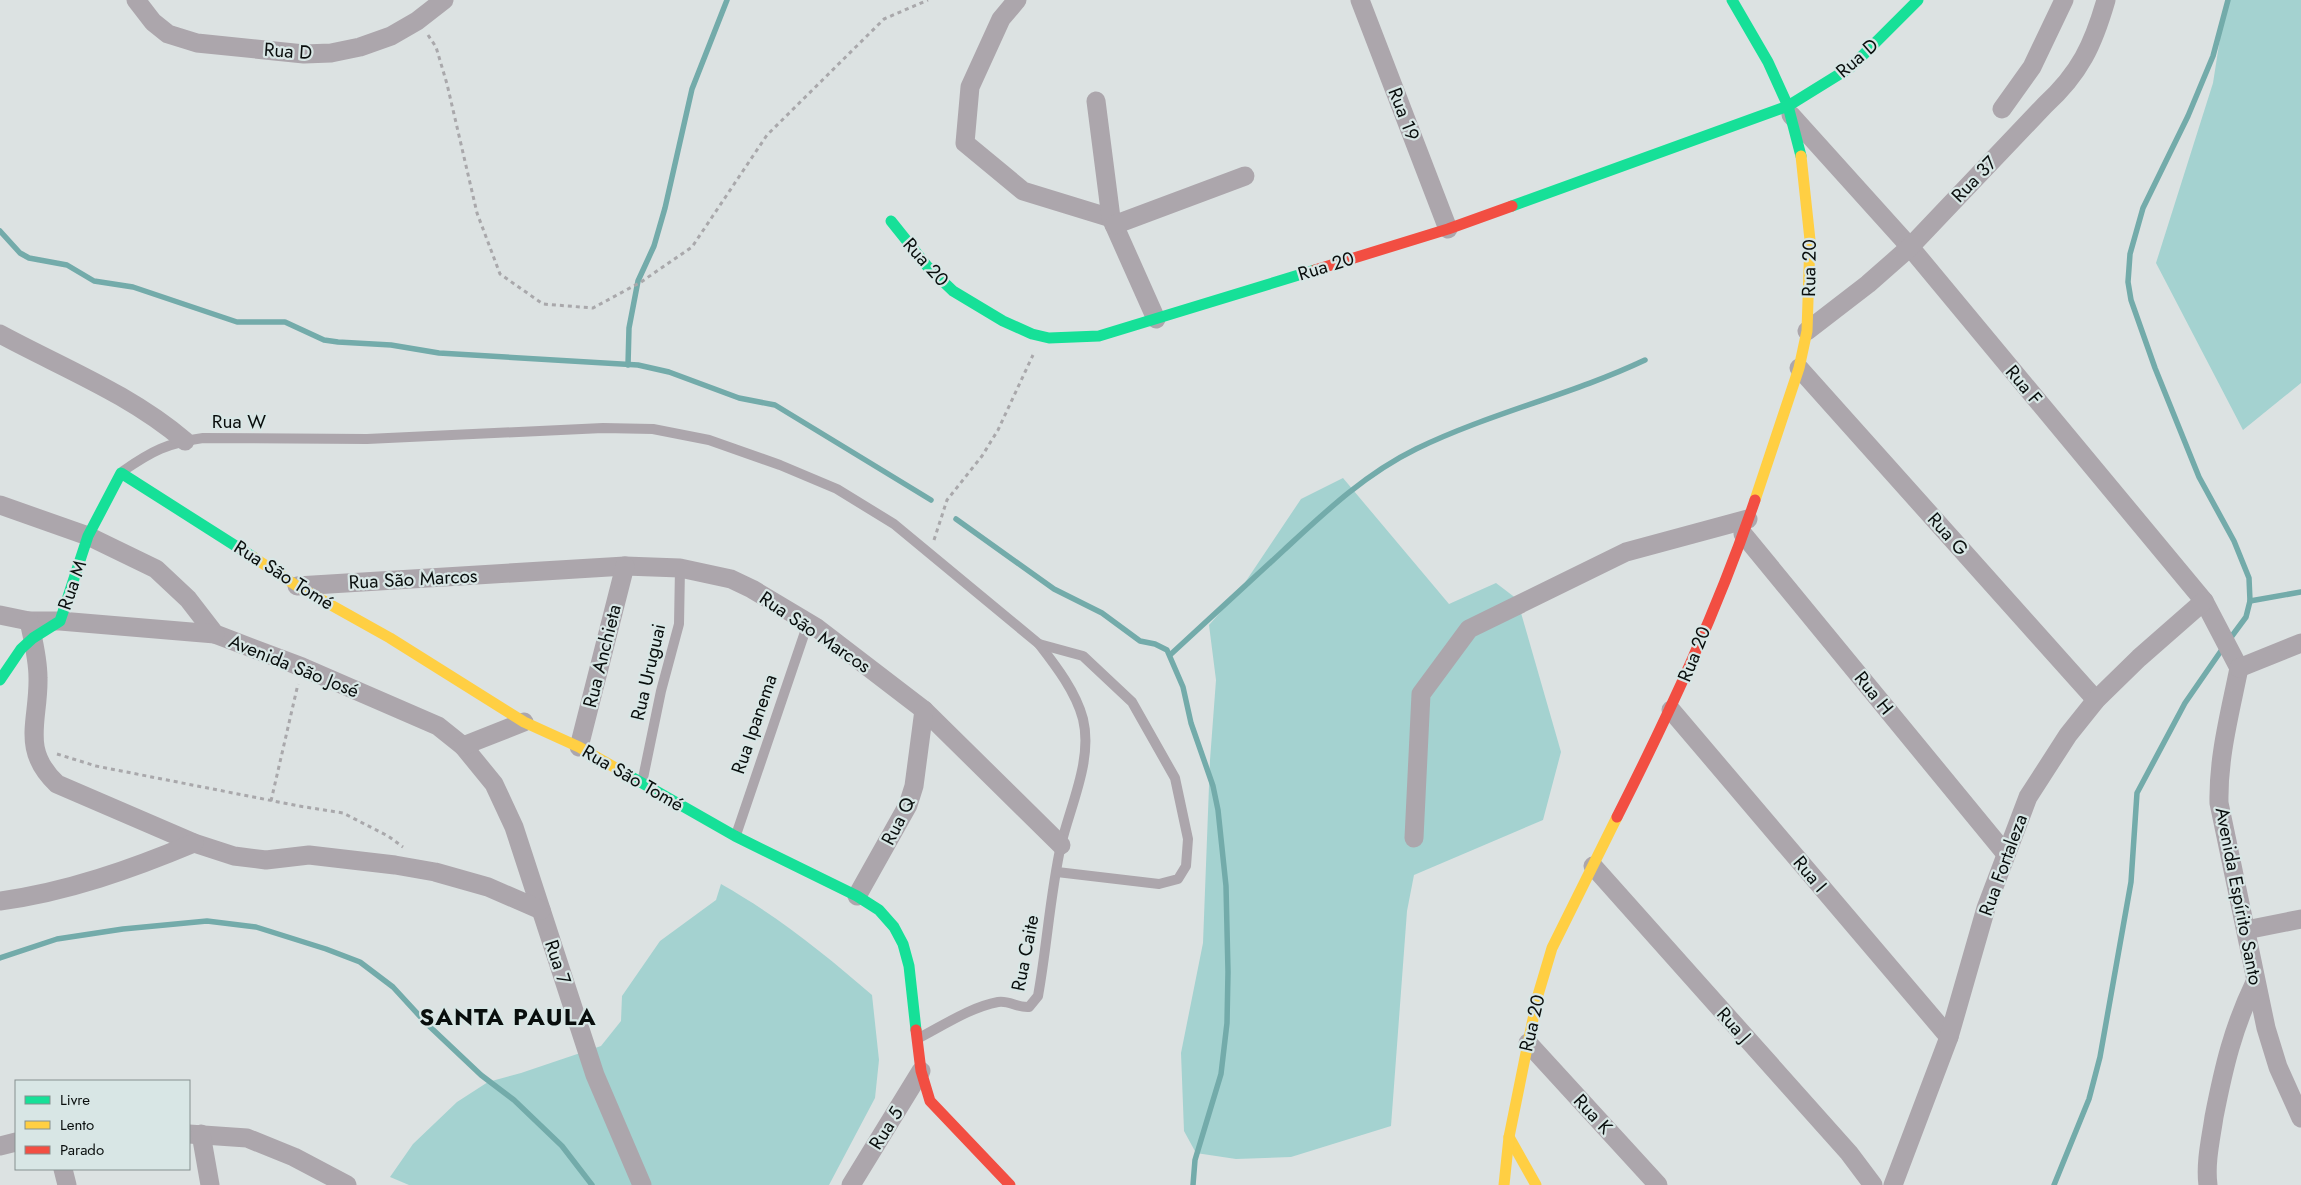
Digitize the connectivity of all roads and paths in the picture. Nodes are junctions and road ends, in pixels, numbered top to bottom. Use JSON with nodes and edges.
{"nodes":[{"id":1,"x":136,"y":0,"type":"edge"},
{"id":2,"x":444,"y":0,"type":"edge"},
{"id":3,"x":928,"y":0,"type":"edge"},
{"id":4,"x":1017,"y":0,"type":"edge"},
{"id":5,"x":1360,"y":0,"type":"edge"},
{"id":6,"x":1732,"y":0,"type":"edge"},
{"id":7,"x":1918,"y":0,"type":"edge"},
{"id":8,"x":2064,"y":0,"type":"edge"},
{"id":9,"x":2106,"y":0,"type":"edge"},
{"id":10,"x":417,"y":21,"type":"junction"},
{"id":11,"x":1096,"y":101,"type":"dead end"},
{"id":12,"x":2002,"y":109,"type":"dead end"},
{"id":13,"x":1790,"y":111,"type":"junction"},
{"id":14,"x":1245,"y":176,"type":"dead end"},
{"id":15,"x":891,"y":220,"type":"dead end"},
{"id":16,"x":1112,"y":222,"type":"junction"},
{"id":17,"x":1448,"y":229,"type":"junction"},
{"id":18,"x":1910,"y":247,"type":"junction"},
{"id":19,"x":1156,"y":319,"type":"junction"},
{"id":20,"x":1808,"y":332,"type":"junction"},
{"id":21,"x":0,"y":334,"type":"edge"},
{"id":22,"x":1042,"y":337,"type":"junction"},
{"id":23,"x":1799,"y":368,"type":"junction"},
{"id":24,"x":185,"y":441,"type":"junction"},
{"id":25,"x":121,"y":473,"type":"junction"},
{"id":26,"x":0,"y":505,"type":"edge"},
{"id":27,"x":1745,"y":527,"type":"junction"},
{"id":28,"x":88,"y":536,"type":"junction"},
{"id":29,"x":930,"y":553,"type":"junction"},
{"id":30,"x":625,"y":566,"type":"junction"},
{"id":31,"x":680,"y":568,"type":"junction"},
{"id":32,"x":296,"y":586,"type":"junction"},
{"id":33,"x":2204,"y":601,"type":"junction"},
{"id":34,"x":0,"y":615,"type":"edge"},
{"id":35,"x":60,"y":621,"type":"junction"},
{"id":36,"x":808,"y":623,"type":"junction"},
{"id":37,"x":31,"y":629,"type":"junction"},
{"id":38,"x":215,"y":634,"type":"junction"},
{"id":39,"x":2301,"y":643,"type":"edge"},
{"id":40,"x":1039,"y":644,"type":"junction"},
{"id":41,"x":302,"y":667,"type":"junction"},
{"id":42,"x":2239,"y":668,"type":"junction"},
{"id":43,"x":0,"y":680,"type":"edge"},
{"id":44,"x":2096,"y":700,"type":"junction"},
{"id":45,"x":924,"y":710,"type":"junction"},
{"id":46,"x":1671,"y":710,"type":"junction"},
{"id":47,"x":524,"y":722,"type":"junction"},
{"id":48,"x":463,"y":746,"type":"junction"},
{"id":49,"x":33,"y":747,"type":"junction"},
{"id":50,"x":579,"y":747,"type":"junction"},
{"id":51,"x":642,"y":783,"type":"junction"},
{"id":52,"x":271,"y":801,"type":"junction"},
{"id":53,"x":735,"y":836,"type":"junction"},
{"id":54,"x":1414,"y":838,"type":"dead end"},
{"id":55,"x":194,"y":843,"type":"junction"},
{"id":56,"x":1061,"y":845,"type":"junction"},
{"id":57,"x":404,"y":848,"type":"dead end"},
{"id":58,"x":2005,"y":853,"type":"junction"},
{"id":59,"x":1592,"y":866,"type":"junction"},
{"id":60,"x":1057,"y":872,"type":"junction"},
{"id":61,"x":856,"y":896,"type":"junction"},
{"id":62,"x":0,"y":901,"type":"edge"},
{"id":63,"x":541,"y":910,"type":"junction"},
{"id":64,"x":2301,"y":919,"type":"edge"},
{"id":65,"x":2246,"y":930,"type":"junction"},
{"id":66,"x":2255,"y":982,"type":"junction"},
{"id":67,"x":1949,"y":1037,"type":"junction"},
{"id":68,"x":918,"y":1039,"type":"junction"},
{"id":69,"x":1528,"y":1042,"type":"junction"},
{"id":70,"x":921,"y":1071,"type":"junction"},
{"id":71,"x":2301,"y":1118,"type":"edge"},
{"id":72,"x":195,"y":1134,"type":"edge"},
{"id":73,"x":1509,"y":1138,"type":"junction"},
{"id":74,"x":15,"y":1142,"type":"edge"},
{"id":75,"x":0,"y":1146,"type":"edge"},
{"id":76,"x":63,"y":1170,"type":"edge"},
{"id":77,"x":2205,"y":1183,"type":"edge"},
{"id":78,"x":67,"y":1185,"type":"edge"},
{"id":79,"x":210,"y":1185,"type":"edge"},
{"id":80,"x":347,"y":1185,"type":"edge"},
{"id":81,"x":642,"y":1185,"type":"edge"},
{"id":82,"x":851,"y":1185,"type":"edge"},
{"id":83,"x":1010,"y":1185,"type":"edge"},
{"id":84,"x":1504,"y":1185,"type":"edge"},
{"id":85,"x":1536,"y":1185,"type":"edge"},
{"id":86,"x":1658,"y":1185,"type":"edge"},
{"id":87,"x":1873,"y":1185,"type":"edge"},
{"id":88,"x":1893,"y":1185,"type":"edge"}],
"edges":[{"from":1,"to":10,"type":"street","name":"Rua D"},
{"from":2,"to":10,"type":"street","name":"Rua D"},
{"from":3,"to":10,"type":"path"},
{"from":4,"to":16,"type":"street"},
{"from":5,"to":17,"type":"street","name":"Rua 19"},
{"from":6,"to":13,"type":"street","name":"Rua 20"},
{"from":7,"to":13,"type":"street","name":"Rua D"},
{"from":8,"to":12,"type":"street"},
{"from":9,"to":18,"type":"street","name":"Rua 37"},
{"from":11,"to":16,"type":"street"},
{"from":13,"to":17,"type":"street","name":"Rua 20"},
{"from":13,"to":18,"type":"street","name":"Rua F"},
{"from":13,"to":20,"type":"street","name":"Rua 20"},
{"from":14,"to":16,"type":"street"},
{"from":15,"to":22,"type":"street","name":"Rua 20"},
{"from":16,"to":19,"type":"street"},
{"from":17,"to":19,"type":"street","name":"Rua 20"},
{"from":18,"to":20,"type":"street","name":"Rua 37"},
{"from":18,"to":33,"type":"street","name":"Rua F"},
{"from":19,"to":22,"type":"street","name":"Rua 20"},
{"from":20,"to":23,"type":"street","name":"Rua 20"},
{"from":21,"to":24,"type":"street"},
{"from":22,"to":29,"type":"path"},
{"from":23,"to":27,"type":"street","name":"Rua 20"},
{"from":23,"to":44,"type":"street","name":"Rua G"},
{"from":24,"to":25,"type":"lane","name":"Rua W"},
{"from":24,"to":29,"type":"lane","name":"Rua W"},
{"from":25,"to":28,"type":"street","name":"Rua M"},
{"from":25,"to":32,"type":"street","name":"Rua São Tomé"},
{"from":26,"to":28,"type":"street","name":"Avenida São José"},
{"from":27,"to":46,"type":"street","name":"Rua 20"},
{"from":27,"to":54,"type":"street"},
{"from":27,"to":58,"type":"street","name":"Rua H"},
{"from":28,"to":35,"type":"street","name":"Rua M"},
{"from":28,"to":38,"type":"street","name":"Avenida São José"},
{"from":29,"to":40,"type":"lane","name":"Rua W"},
{"from":30,"to":31,"type":"street","name":"Rua São Marcos"},
{"from":30,"to":32,"type":"street","name":"Rua São Marcos"},
{"from":30,"to":50,"type":"street","name":"Rua Anchieta"},
{"from":31,"to":36,"type":"street","name":"Rua São Marcos"},
{"from":31,"to":51,"type":"lane","name":"Rua Uruguai"},
{"from":32,"to":47,"type":"street","name":"Rua São Tomé"},
{"from":33,"to":42,"type":"street","name":"Rua F"},
{"from":33,"to":44,"type":"street","name":"Rua Fortaleza"},
{"from":34,"to":37,"type":"street"},
{"from":35,"to":37,"type":"street"},
{"from":35,"to":38,"type":"street"},
{"from":36,"to":45,"type":"street","name":"Rua São Marcos"},
{"from":36,"to":53,"type":"lane","name":"Rua Ipanema"},
{"from":37,"to":43,"type":"street"},
{"from":37,"to":49,"type":"street"},
{"from":38,"to":41,"type":"street","name":"Avenida São José"},
{"from":39,"to":42,"type":"street"},
{"from":40,"to":56,"type":"lane","name":"Rua Caite"},
{"from":40,"to":60,"type":"lane"},
{"from":41,"to":48,"type":"street","name":"Avenida São José"},
{"from":41,"to":52,"type":"path"},
{"from":42,"to":65,"type":"street","name":"Avenida Espírito Santo"},
{"from":44,"to":58,"type":"street","name":"Rua Fortaleza"},
{"from":45,"to":56,"type":"street","name":"Rua São Marcos"},
{"from":45,"to":61,"type":"street","name":"Rua Q"},
{"from":46,"to":59,"type":"street","name":"Rua 20"},
{"from":46,"to":67,"type":"street","name":"Rua I"},
{"from":47,"to":48,"type":"street"},
{"from":47,"to":50,"type":"street","name":"Rua São Tomé"},
{"from":48,"to":63,"type":"street","name":"Rua 7"},
{"from":49,"to":52,"type":"path"},
{"from":49,"to":55,"type":"street"},
{"from":50,"to":51,"type":"street","name":"Rua São Tomé"},
{"from":51,"to":53,"type":"street","name":"Rua São Tomé"},
{"from":52,"to":57,"type":"path"},
{"from":53,"to":61,"type":"street","name":"Rua São Tomé"},
{"from":55,"to":62,"type":"street"},
{"from":55,"to":63,"type":"street"},
{"from":56,"to":60,"type":"lane","name":"Rua Caite"},
{"from":58,"to":67,"type":"street","name":"Rua Fortaleza"},
{"from":59,"to":69,"type":"street","name":"Rua 20"},
{"from":59,"to":87,"type":"street","name":"Rua J"},
{"from":60,"to":68,"type":"lane","name":"Rua Caite"},
{"from":61,"to":68,"type":"street","name":"Rua São Tomé"},
{"from":63,"to":81,"type":"street","name":"Rua 7"},
{"from":64,"to":65,"type":"street"},
{"from":65,"to":66,"type":"street","name":"Avenida Espírito Santo"},
{"from":66,"to":71,"type":"street","name":"Avenida Espírito Santo"},
{"from":66,"to":77,"type":"street"},
{"from":67,"to":88,"type":"street","name":"Rua Fortaleza"},
{"from":68,"to":70,"type":"street","name":"Rua São Tomé"},
{"from":69,"to":73,"type":"street","name":"Rua 20"},
{"from":69,"to":86,"type":"street","name":"Rua K"},
{"from":70,"to":82,"type":"street","name":"Rua 5"},
{"from":70,"to":83,"type":"street","name":"Rua São Tomé"},
{"from":72,"to":79,"type":"street"},
{"from":72,"to":80,"type":"street"},
{"from":73,"to":84,"type":"street","name":"Rua 20"},
{"from":73,"to":85,"type":"street"},
{"from":74,"to":75,"type":"street"},
{"from":76,"to":78,"type":"street"}]}
